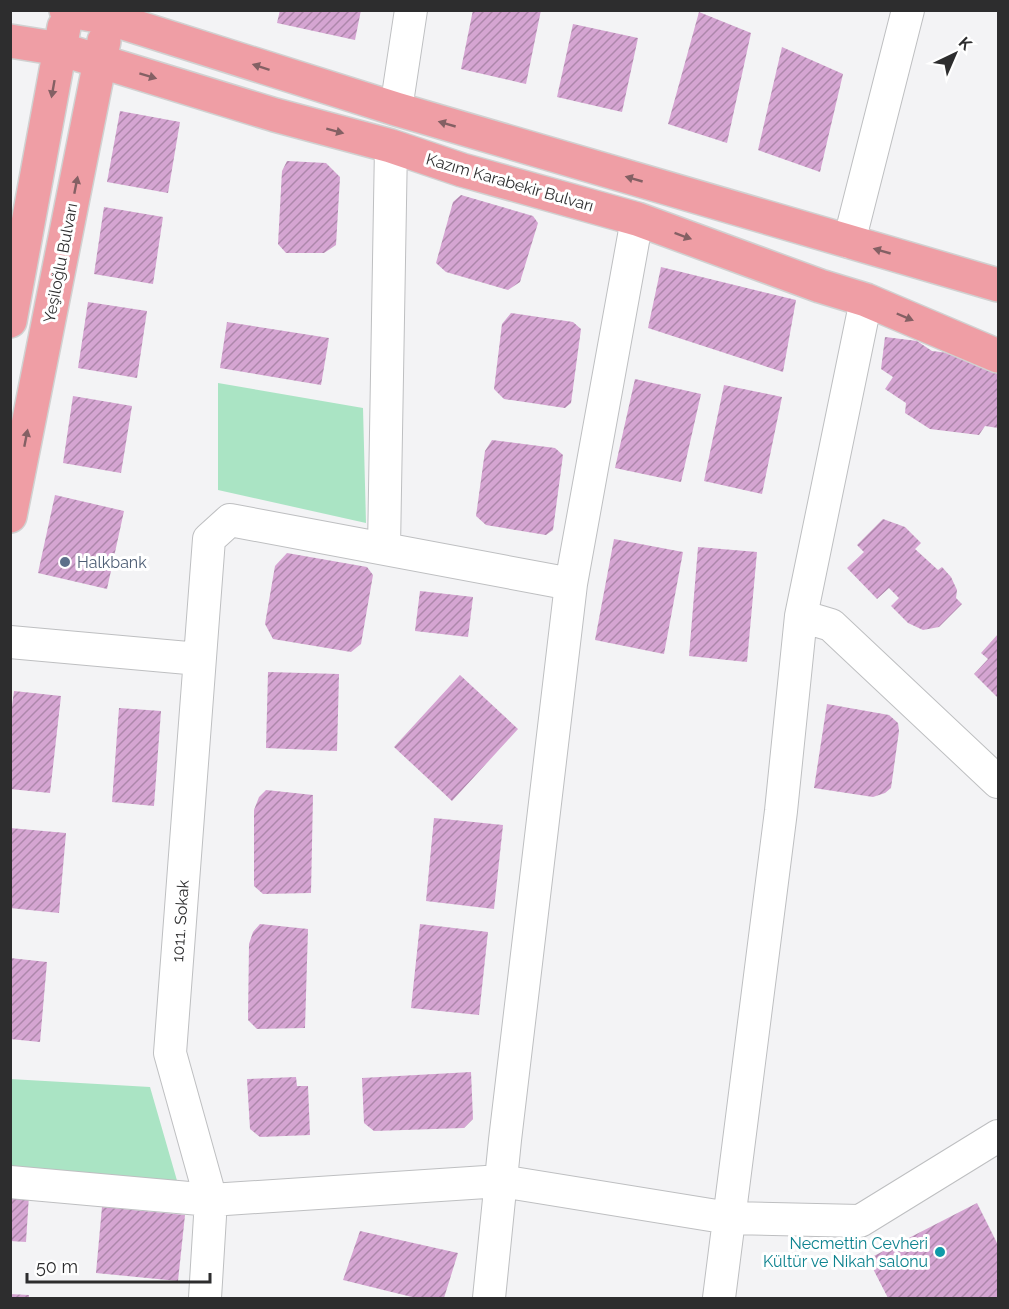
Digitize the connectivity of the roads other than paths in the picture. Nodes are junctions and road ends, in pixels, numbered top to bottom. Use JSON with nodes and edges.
{"nodes":[{"id":1,"x":66,"y":10,"type":"edge"},
{"id":2,"x":411,"y":10,"type":"edge"},
{"id":3,"x":908,"y":10,"type":"edge"},
{"id":4,"x":108,"y":14,"type":"edge"},
{"id":5,"x":10,"y":41,"type":"edge"},
{"id":6,"x":60,"y":50,"type":"junction"},
{"id":7,"x":100,"y":62,"type":"junction"},
{"id":8,"x":396,"y":109,"type":"junction"},
{"id":9,"x":391,"y":146,"type":"junction"},
{"id":10,"x":637,"y":219,"type":"junction"},
{"id":11,"x":849,"y":242,"type":"junction"},
{"id":12,"x":999,"y":285,"type":"edge"},
{"id":13,"x":866,"y":300,"type":"junction"},
{"id":14,"x":10,"y":321,"type":"edge"},
{"id":15,"x":999,"y":356,"type":"edge"},
{"id":16,"x":10,"y":516,"type":"edge"},
{"id":17,"x":384,"y":548,"type":"junction"},
{"id":18,"x":571,"y":584,"type":"junction"},
{"id":19,"x":801,"y":616,"type":"junction"},
{"id":20,"x":10,"y":642,"type":"edge"},
{"id":21,"x":199,"y":659,"type":"junction"},
{"id":22,"x":999,"y":782,"type":"edge"},
{"id":23,"x":999,"y":1136,"type":"edge"},
{"id":24,"x":501,"y":1181,"type":"junction"},
{"id":25,"x":10,"y":1182,"type":"edge"},
{"id":26,"x":211,"y":1200,"type":"junction"},
{"id":27,"x":729,"y":1218,"type":"junction"},
{"id":28,"x":205,"y":1299,"type":"edge"},
{"id":29,"x":489,"y":1299,"type":"edge"},
{"id":30,"x":719,"y":1299,"type":"edge"}],
"edges":[{"from":1,"to":4,"type":"main road"},
{"from":1,"to":6,"type":"main road"},
{"from":2,"to":8,"type":"street"},
{"from":3,"to":11,"type":"street"},
{"from":4,"to":7,"type":"main road","name":"Yeşiloğlu Bulvarı"},
{"from":8,"to":4,"type":"main road","one_way":true},
{"from":5,"to":6,"type":"main road","name":"Kazım Karabekir Bulvarı"},
{"from":6,"to":7,"type":"main road","name":"Kazım Karabekir Bulvarı"},
{"from":6,"to":14,"type":"main road","one_way":true},
{"from":7,"to":9,"type":"main road","name":"Kazım Karabekir Bulvarı","one_way":true},
{"from":16,"to":7,"type":"main road","name":"Yeşiloğlu Bulvarı","one_way":true},
{"from":11,"to":8,"type":"main road","one_way":true},
{"from":9,"to":10,"type":"main road","name":"Kazım Karabekir Bulvarı"},
{"from":9,"to":17,"type":"street"},
{"from":10,"to":13,"type":"main road","name":"Kazım Karabekir Bulvarı","one_way":true},
{"from":10,"to":18,"type":"street"},
{"from":12,"to":11,"type":"main road","one_way":true},
{"from":13,"to":15,"type":"main road","name":"Kazım Karabekir Bulvarı","one_way":true},
{"from":13,"to":19,"type":"street"},
{"from":17,"to":18,"type":"street"},
{"from":17,"to":21,"type":"street","name":"1011. Sokak"},
{"from":18,"to":24,"type":"street"},
{"from":19,"to":22,"type":"street"},
{"from":19,"to":27,"type":"street"},
{"from":20,"to":21,"type":"street"},
{"from":21,"to":26,"type":"street","name":"1011. Sokak"},
{"from":23,"to":27,"type":"street"},
{"from":24,"to":26,"type":"street"},
{"from":24,"to":27,"type":"street"},
{"from":24,"to":29,"type":"street"},
{"from":25,"to":26,"type":"street"},
{"from":26,"to":28,"type":"street","name":"1011. Sokak"},
{"from":27,"to":30,"type":"street"}]}
